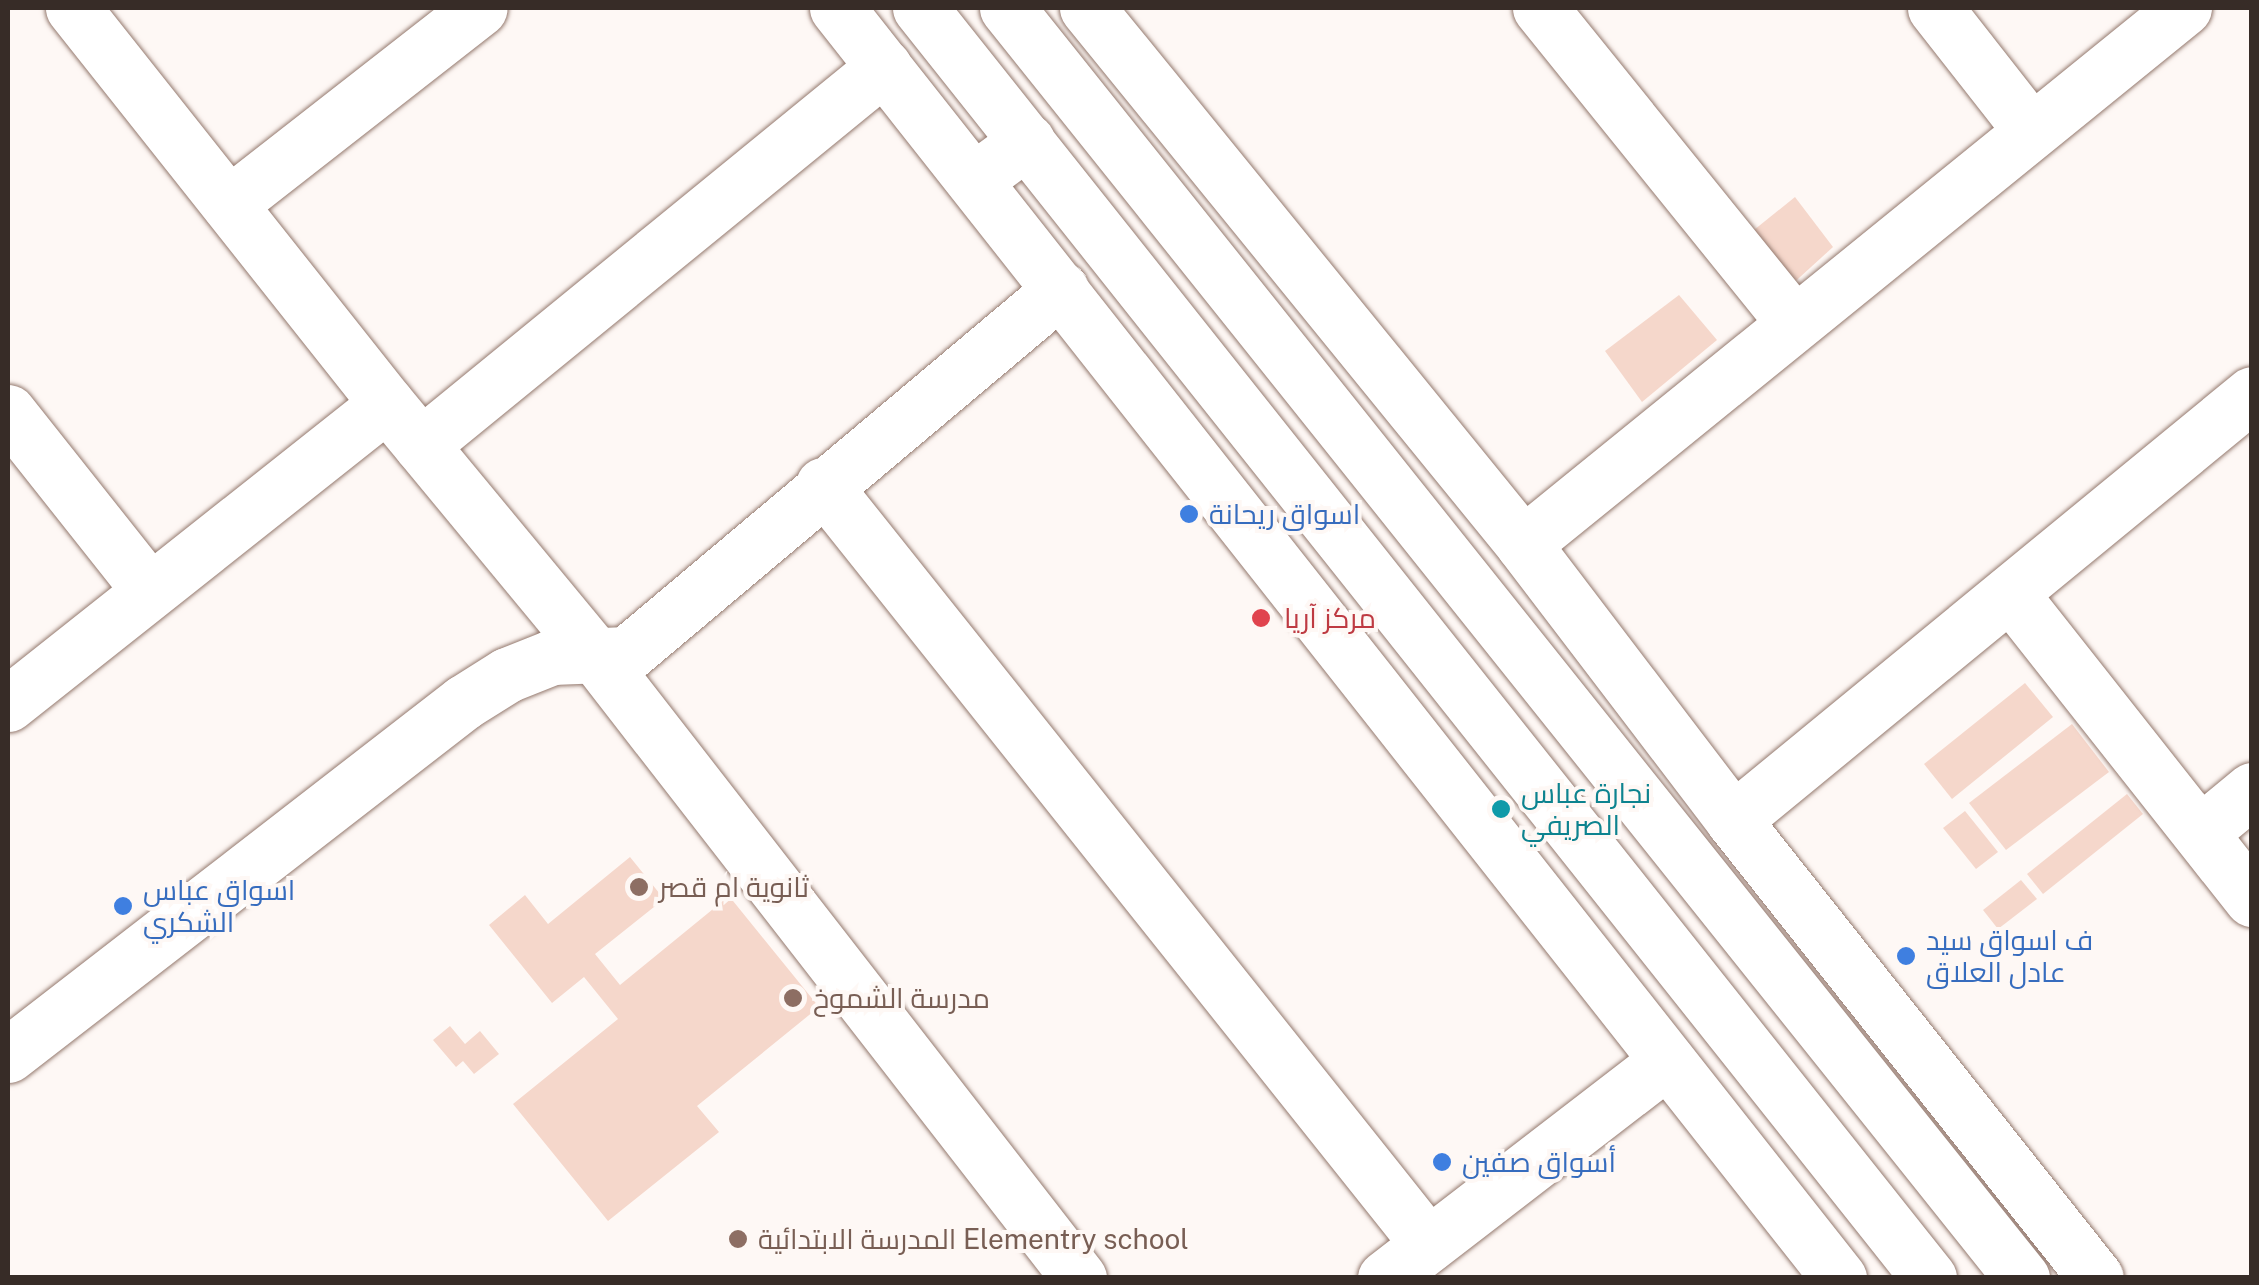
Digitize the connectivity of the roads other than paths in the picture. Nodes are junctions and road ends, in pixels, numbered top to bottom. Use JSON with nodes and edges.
{"nodes":[{"id":1,"x":72,"y":8,"type":"edge"},
{"id":2,"x":837,"y":8,"type":"edge"},
{"id":3,"x":920,"y":8,"type":"edge"},
{"id":4,"x":1007,"y":8,"type":"edge"},
{"id":5,"x":1054,"y":8,"type":"edge"},
{"id":6,"x":1087,"y":8,"type":"edge"},
{"id":7,"x":1540,"y":8,"type":"edge"},
{"id":8,"x":1935,"y":8,"type":"edge"},
{"id":9,"x":2184,"y":8,"type":"edge"},
{"id":10,"x":462,"y":13,"type":"edge"},
{"id":11,"x":884,"y":67,"type":"junction"},
{"id":12,"x":1063,"y":78,"type":"junction"},
{"id":13,"x":2030,"y":129,"type":"junction"},
{"id":14,"x":1027,"y":141,"type":"junction"},
{"id":15,"x":974,"y":180,"type":"junction"},
{"id":16,"x":229,"y":204,"type":"junction"},
{"id":17,"x":1061,"y":289,"type":"junction"},
{"id":18,"x":1794,"y":321,"type":"junction"},
{"id":19,"x":2252,"y":394,"type":"edge"},
{"id":20,"x":387,"y":404,"type":"junction"},
{"id":21,"x":8,"y":412,"type":"edge"},
{"id":22,"x":421,"y":445,"type":"junction"},
{"id":23,"x":823,"y":485,"type":"junction"},
{"id":24,"x":1523,"y":544,"type":"junction"},
{"id":25,"x":150,"y":591,"type":"junction"},
{"id":26,"x":2010,"y":593,"type":"junction"},
{"id":27,"x":598,"y":658,"type":"junction"},
{"id":28,"x":8,"y":704,"type":"edge"},
{"id":29,"x":1626,"y":783,"type":"junction"},
{"id":30,"x":2252,"y":790,"type":"edge"},
{"id":31,"x":1734,"y":820,"type":"junction"},
{"id":32,"x":1576,"y":831,"type":"junction"},
{"id":33,"x":2201,"y":832,"type":"junction"},
{"id":34,"x":1700,"y":873,"type":"junction"},
{"id":35,"x":2252,"y":899,"type":"edge"},
{"id":36,"x":1652,"y":928,"type":"junction"},
{"id":37,"x":8,"y":1055,"type":"edge"},
{"id":38,"x":1667,"y":1060,"type":"junction"},
{"id":39,"x":1428,"y":1244,"type":"junction"},
{"id":40,"x":1834,"y":1276,"type":"edge"},
{"id":41,"x":1079,"y":1278,"type":"edge"},
{"id":42,"x":1385,"y":1278,"type":"edge"},
{"id":43,"x":1930,"y":1278,"type":"edge"},
{"id":44,"x":2022,"y":1278,"type":"edge"},
{"id":45,"x":2096,"y":1278,"type":"edge"}],
"edges":[{"from":1,"to":16,"type":"street"},
{"from":2,"to":11,"type":"street"},
{"from":3,"to":14,"type":"street"},
{"from":4,"to":12,"type":"street"},
{"from":5,"to":12,"type":"street"},
{"from":6,"to":24,"type":"street"},
{"from":7,"to":18,"type":"street"},
{"from":8,"to":13,"type":"street"},
{"from":9,"to":13,"type":"street"},
{"from":10,"to":16,"type":"street"},
{"from":11,"to":15,"type":"street"},
{"from":11,"to":22,"type":"street"},
{"from":12,"to":29,"type":"street"},
{"from":13,"to":18,"type":"street"},
{"from":14,"to":15,"type":"street"},
{"from":14,"to":32,"type":"street"},
{"from":15,"to":17,"type":"street"},
{"from":16,"to":20,"type":"street"},
{"from":17,"to":23,"type":"street"},
{"from":17,"to":38,"type":"street"},
{"from":18,"to":24,"type":"street"},
{"from":19,"to":26,"type":"street"},
{"from":20,"to":22,"type":"street"},
{"from":20,"to":25,"type":"street"},
{"from":21,"to":25,"type":"street"},
{"from":22,"to":27,"type":"street"},
{"from":23,"to":27,"type":"street"},
{"from":23,"to":39,"type":"street"},
{"from":24,"to":31,"type":"street"},
{"from":25,"to":28,"type":"street"},
{"from":26,"to":31,"type":"street"},
{"from":26,"to":33,"type":"street"},
{"from":27,"to":37,"type":"street"},
{"from":27,"to":41,"type":"street"},
{"from":29,"to":32,"type":"street"},
{"from":29,"to":34,"type":"street"},
{"from":30,"to":33,"type":"street"},
{"from":31,"to":45,"type":"street"},
{"from":32,"to":36,"type":"street"},
{"from":33,"to":35,"type":"street"},
{"from":34,"to":36,"type":"street"},
{"from":34,"to":44,"type":"street"},
{"from":36,"to":43,"type":"street"},
{"from":38,"to":39,"type":"street"},
{"from":38,"to":40,"type":"street"},
{"from":39,"to":42,"type":"street"}]}
